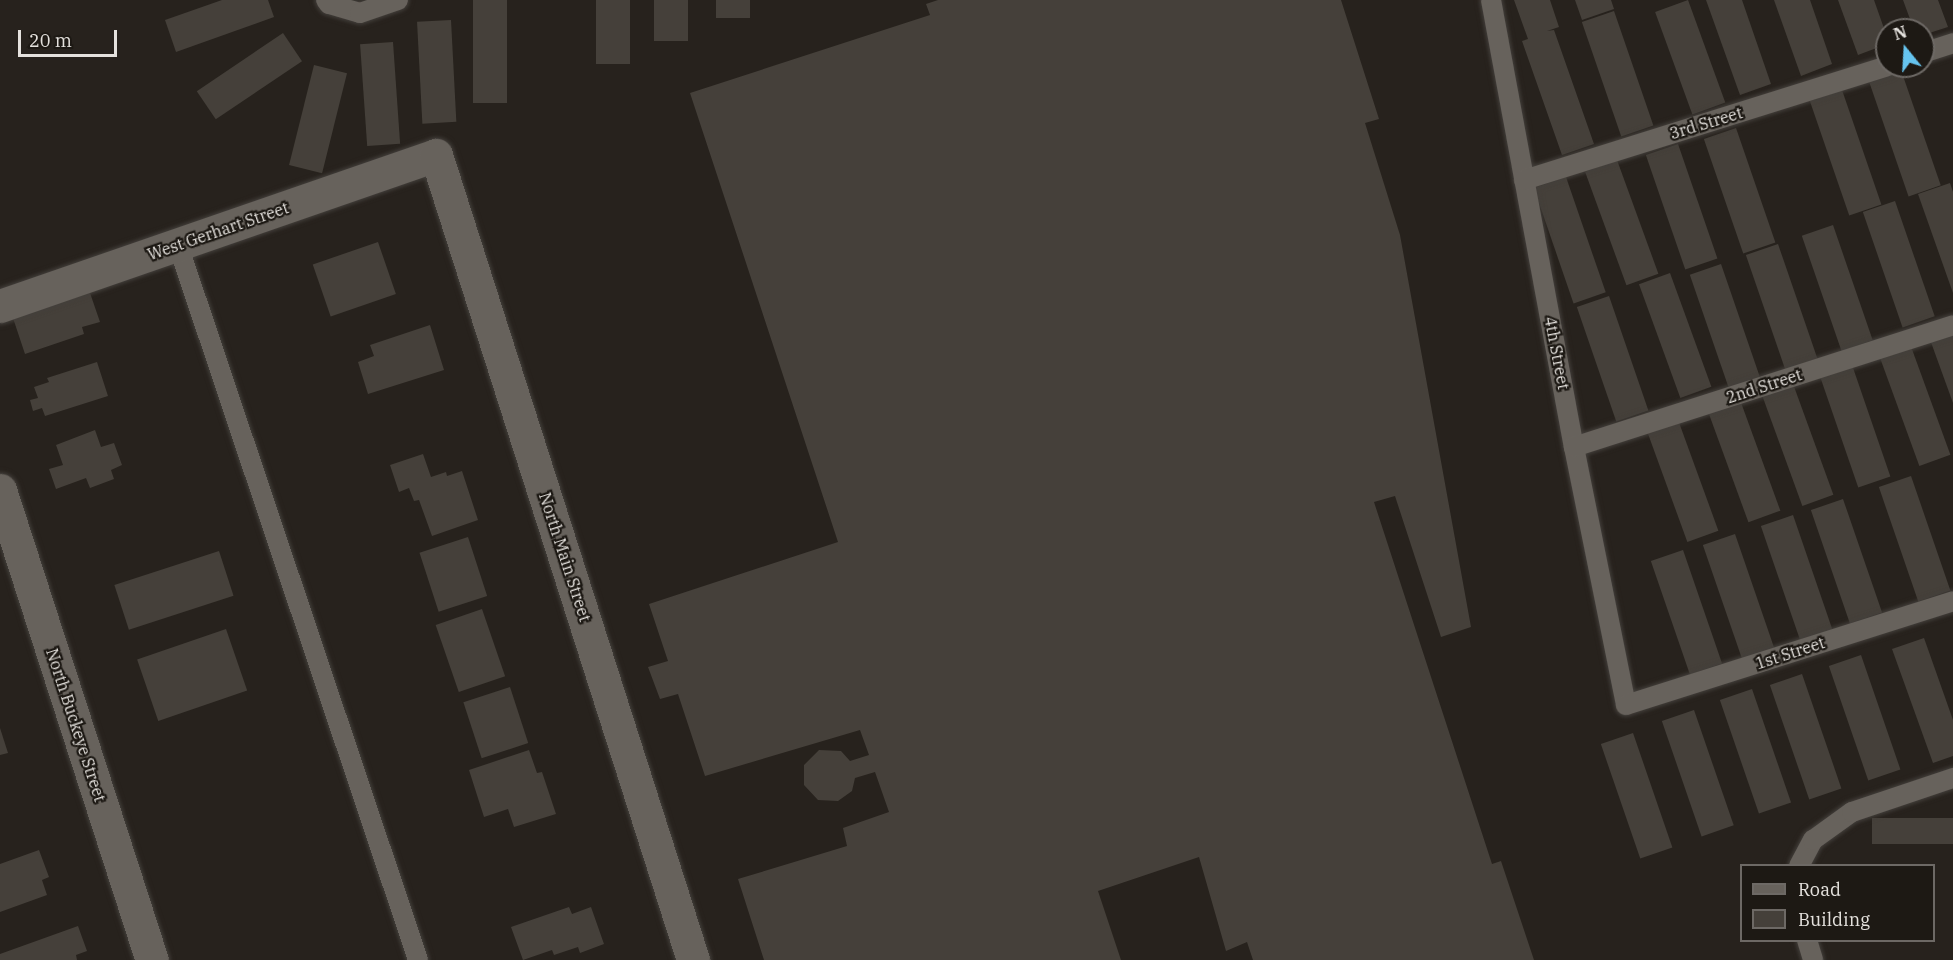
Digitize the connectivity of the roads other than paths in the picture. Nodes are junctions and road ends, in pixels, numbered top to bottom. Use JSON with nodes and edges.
{"nodes":[{"id":1,"x":398,"y":0,"type":"edge"},
{"id":2,"x":1491,"y":0,"type":"edge"},
{"id":3,"x":327,"y":2,"type":"edge"},
{"id":4,"x":1953,"y":43,"type":"edge"},
{"id":5,"x":1935,"y":49,"type":"edge"},
{"id":6,"x":1875,"y":70,"type":"edge"},
{"id":7,"x":436,"y":155,"type":"joint"},
{"id":8,"x":1524,"y":180,"type":"junction"},
{"id":9,"x":178,"y":245,"type":"junction"},
{"id":10,"x":0,"y":306,"type":"edge"},
{"id":11,"x":1953,"y":325,"type":"edge"},
{"id":12,"x":1574,"y":447,"type":"junction"},
{"id":13,"x":0,"y":490,"type":"edge"},
{"id":14,"x":1953,"y":601,"type":"edge"},
{"id":15,"x":1626,"y":705,"type":"joint"},
{"id":16,"x":1953,"y":778,"type":"edge"},
{"id":17,"x":1800,"y":864,"type":"edge"},
{"id":18,"x":1808,"y":942,"type":"edge"},
{"id":19,"x":152,"y":960,"type":"edge"},
{"id":20,"x":418,"y":960,"type":"edge"},
{"id":21,"x":693,"y":960,"type":"edge"},
{"id":22,"x":1813,"y":960,"type":"edge"}],
"edges":[{"from":1,"to":3,"type":"lane"},
{"from":2,"to":8,"type":"lane","name":"4th Street"},
{"from":4,"to":5,"type":"lane"},
{"from":6,"to":8,"type":"lane","name":"3rd Street"},
{"from":7,"to":9,"type":"street","name":"West Gerhart Street"},
{"from":7,"to":21,"type":"street","name":"North Main Street"},
{"from":8,"to":12,"type":"lane","name":"4th Street"},
{"from":9,"to":10,"type":"street","name":"West Gerhart Street"},
{"from":9,"to":20,"type":"lane"},
{"from":11,"to":12,"type":"lane","name":"2nd Street"},
{"from":12,"to":15,"type":"lane","name":"4th Street"},
{"from":13,"to":19,"type":"street","name":"North Buckeye Street"},
{"from":14,"to":15,"type":"lane","name":"1st Street"},
{"from":16,"to":17,"type":"lane"},
{"from":18,"to":22,"type":"lane"}]}
